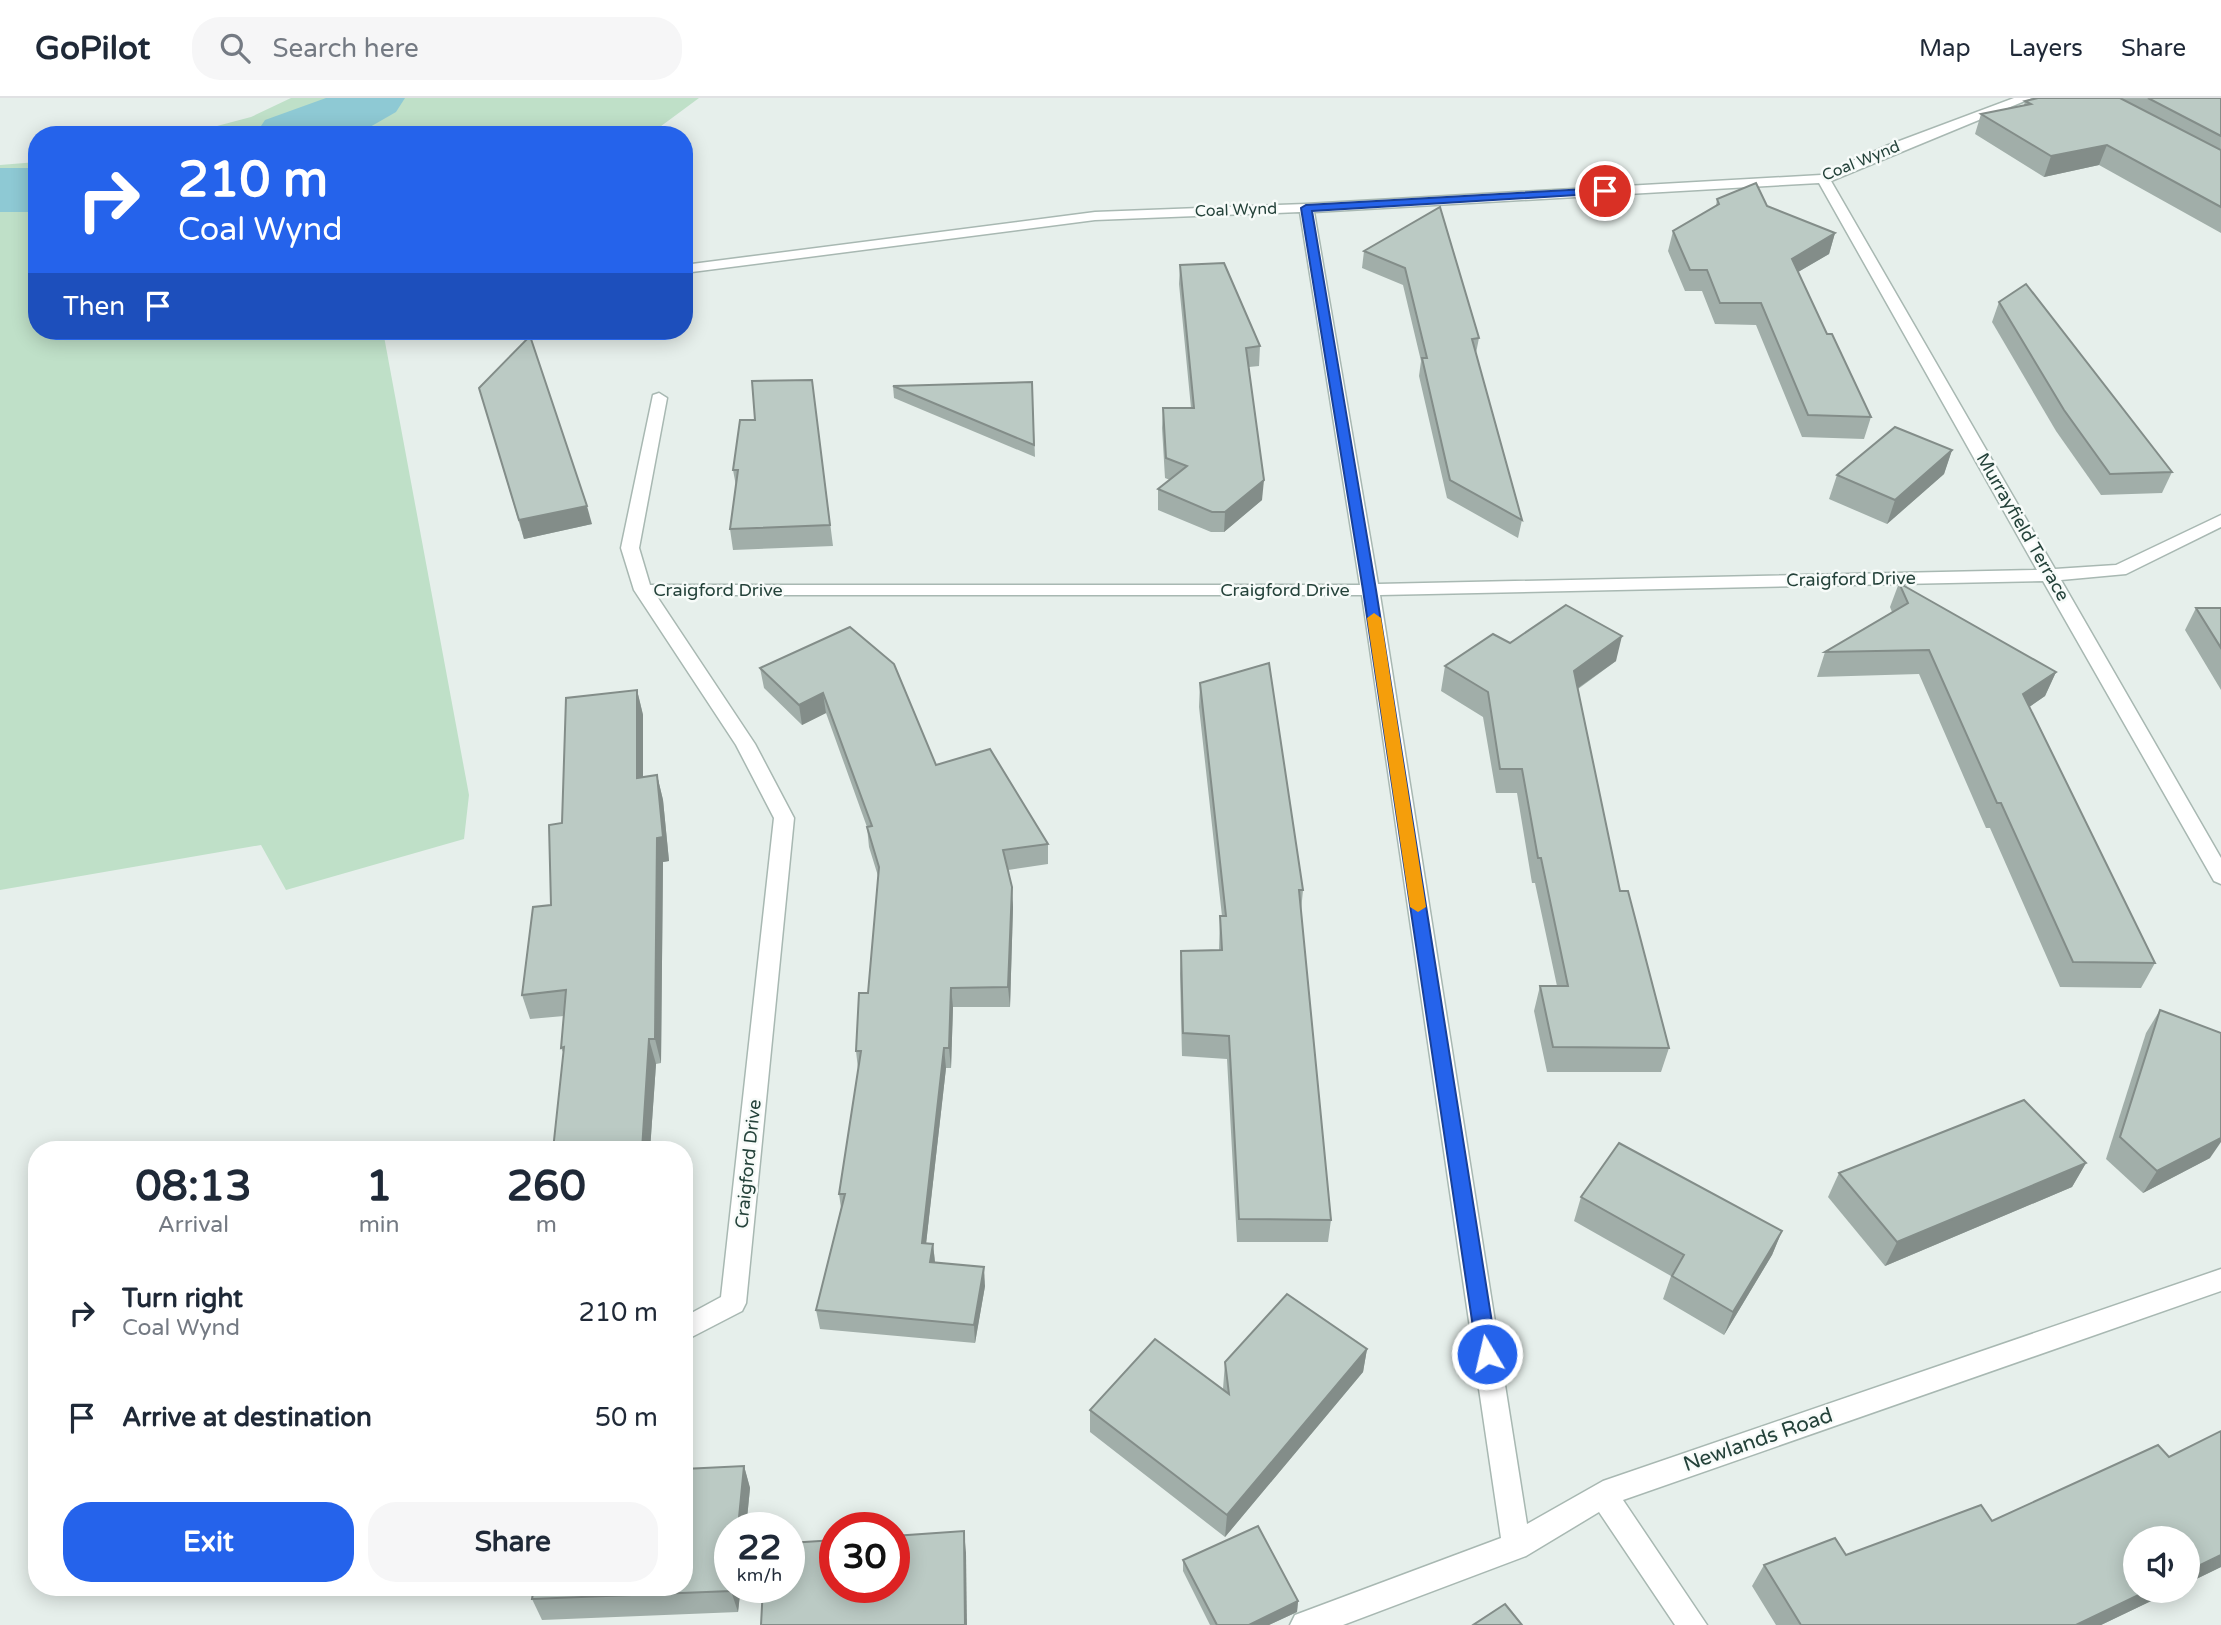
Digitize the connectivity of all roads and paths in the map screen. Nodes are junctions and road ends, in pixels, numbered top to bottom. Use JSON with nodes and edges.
{"nodes":[{"id":1,"x":2026,"y":98,"type":"edge"},
{"id":2,"x":1823,"y":178,"type":"junction"},
{"id":3,"x":1306,"y":208,"type":"junction"},
{"id":4,"x":693,"y":268,"type":"edge"},
{"id":5,"x":659,"y":398,"type":"dead end"},
{"id":6,"x":2221,"y":520,"type":"edge"},
{"id":7,"x":2052,"y":575,"type":"junction"},
{"id":8,"x":643,"y":590,"type":"junction"},
{"id":9,"x":1370,"y":590,"type":"junction"},
{"id":10,"x":2221,"y":876,"type":"edge"},
{"id":11,"x":2221,"y":1280,"type":"edge"},
{"id":12,"x":693,"y":1325,"type":"edge"},
{"id":13,"x":1603,"y":1494,"type":"junction"},
{"id":14,"x":1516,"y":1546,"type":"junction"},
{"id":15,"x":1305,"y":1625,"type":"edge"},
{"id":16,"x":1692,"y":1625,"type":"edge"}],
"edges":[{"from":1,"to":2,"type":"street","name":"Coal Wynd"},
{"from":2,"to":3,"type":"street","name":"Coal Wynd"},
{"from":2,"to":7,"type":"street","name":"Murrayfield Terrace"},
{"from":3,"to":4,"type":"street","name":"Coal Wynd"},
{"from":3,"to":9,"type":"street"},
{"from":5,"to":8,"type":"street","name":"Craigford Drive"},
{"from":6,"to":7,"type":"street","name":"Craigford Drive"},
{"from":7,"to":9,"type":"street","name":"Craigford Drive"},
{"from":7,"to":10,"type":"street","name":"Murrayfield Terrace"},
{"from":8,"to":9,"type":"street","name":"Craigford Drive"},
{"from":8,"to":12,"type":"street","name":"Craigford Drive"},
{"from":9,"to":14,"type":"street"},
{"from":11,"to":13,"type":"street","name":"Newlands Road"},
{"from":13,"to":14,"type":"street","name":"Newlands Road"},
{"from":13,"to":16,"type":"street"},
{"from":14,"to":15,"type":"street","name":"Newlands Road"}]}
